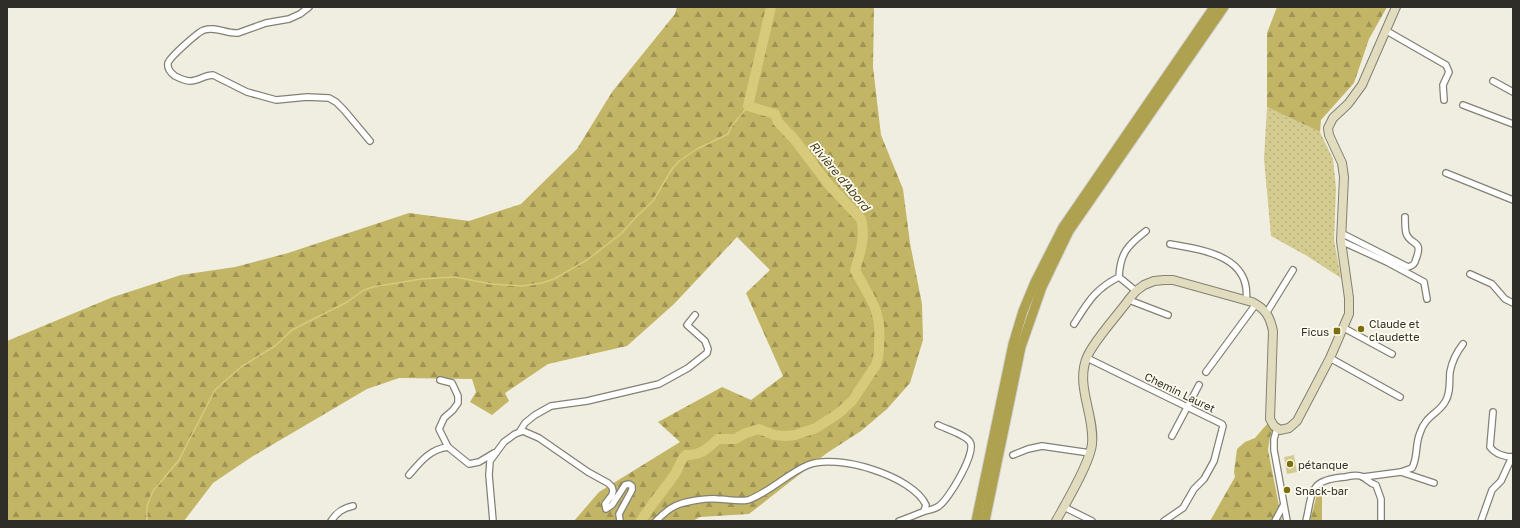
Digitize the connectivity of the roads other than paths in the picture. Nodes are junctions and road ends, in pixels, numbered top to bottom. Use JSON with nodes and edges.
{"nodes":[{"id":1,"x":309,"y":7,"type":"edge"},
{"id":2,"x":1214,"y":7,"type":"edge"},
{"id":3,"x":1224,"y":7,"type":"edge"},
{"id":4,"x":1396,"y":7,"type":"edge"},
{"id":5,"x":1385,"y":30,"type":"junction"},
{"id":6,"x":1493,"y":81,"type":"dead end"},
{"id":7,"x":1513,"y":92,"type":"edge"},
{"id":8,"x":1444,"y":100,"type":"dead end"},
{"id":9,"x":1463,"y":105,"type":"dead end"},
{"id":10,"x":1513,"y":124,"type":"edge"},
{"id":11,"x":370,"y":141,"type":"dead end"},
{"id":12,"x":1446,"y":173,"type":"dead end"},
{"id":13,"x":1513,"y":200,"type":"edge"},
{"id":14,"x":1405,"y":217,"type":"dead end"},
{"id":15,"x":1146,"y":231,"type":"dead end"},
{"id":16,"x":1341,"y":237,"type":"junction"},
{"id":17,"x":1170,"y":244,"type":"dead end"},
{"id":18,"x":1293,"y":270,"type":"dead end"},
{"id":19,"x":1470,"y":274,"type":"dead end"},
{"id":20,"x":1119,"y":277,"type":"junction"},
{"id":21,"x":1136,"y":291,"type":"junction"},
{"id":22,"x":1427,"y":299,"type":"dead end"},
{"id":23,"x":1129,"y":300,"type":"junction"},
{"id":24,"x":1246,"y":301,"type":"junction"},
{"id":25,"x":1513,"y":303,"type":"edge"},
{"id":26,"x":1256,"y":304,"type":"junction"},
{"id":27,"x":1267,"y":312,"type":"junction"},
{"id":28,"x":695,"y":315,"type":"dead end"},
{"id":29,"x":1168,"y":315,"type":"dead end"},
{"id":30,"x":1074,"y":324,"type":"dead end"},
{"id":31,"x":1344,"y":328,"type":"junction"},
{"id":32,"x":1463,"y":344,"type":"dead end"},
{"id":33,"x":1392,"y":354,"type":"dead end"},
{"id":34,"x":1087,"y":358,"type":"junction"},
{"id":35,"x":1330,"y":358,"type":"junction"},
{"id":36,"x":1206,"y":372,"type":"dead end"},
{"id":37,"x":440,"y":380,"type":"dead end"},
{"id":38,"x":1199,"y":385,"type":"dead end"},
{"id":39,"x":1400,"y":397,"type":"dead end"},
{"id":40,"x":1187,"y":407,"type":"junction"},
{"id":41,"x":1493,"y":412,"type":"dead end"},
{"id":42,"x":938,"y":425,"type":"dead end"},
{"id":43,"x":1277,"y":428,"type":"junction"},
{"id":44,"x":520,"y":431,"type":"junction"},
{"id":45,"x":1172,"y":436,"type":"dead end"},
{"id":46,"x":448,"y":447,"type":"junction"},
{"id":47,"x":496,"y":452,"type":"junction"},
{"id":48,"x":1090,"y":453,"type":"junction"},
{"id":49,"x":1013,"y":455,"type":"dead end"},
{"id":50,"x":1512,"y":457,"type":"edge"},
{"id":51,"x":1401,"y":472,"type":"junction"},
{"id":52,"x":409,"y":475,"type":"dead end"},
{"id":53,"x":1363,"y":477,"type":"junction"},
{"id":54,"x":1434,"y":483,"type":"dead end"},
{"id":55,"x":353,"y":506,"type":"dead end"},
{"id":56,"x":1283,"y":506,"type":"junction"},
{"id":57,"x":1064,"y":507,"type":"junction"},
{"id":58,"x":924,"y":511,"type":"junction"},
{"id":59,"x":331,"y":521,"type":"edge"},
{"id":60,"x":493,"y":521,"type":"edge"},
{"id":61,"x":620,"y":521,"type":"edge"},
{"id":62,"x":656,"y":521,"type":"edge"},
{"id":63,"x":899,"y":521,"type":"edge"},
{"id":64,"x":976,"y":521,"type":"edge"},
{"id":65,"x":985,"y":521,"type":"edge"},
{"id":66,"x":1056,"y":521,"type":"edge"},
{"id":67,"x":1092,"y":521,"type":"edge"},
{"id":68,"x":1164,"y":521,"type":"edge"},
{"id":69,"x":1275,"y":521,"type":"edge"},
{"id":70,"x":1287,"y":521,"type":"edge"},
{"id":71,"x":1306,"y":521,"type":"edge"},
{"id":72,"x":1381,"y":521,"type":"edge"},
{"id":73,"x":1481,"y":521,"type":"edge"}],
"edges":[{"from":1,"to":11,"type":"street"},
{"from":2,"to":64,"type":"highway"},
{"from":3,"to":65,"type":"highway"},
{"from":4,"to":5,"type":"main road"},
{"from":5,"to":8,"type":"street"},
{"from":5,"to":16,"type":"main road"},
{"from":6,"to":7,"type":"street"},
{"from":9,"to":10,"type":"street"},
{"from":12,"to":13,"type":"street"},
{"from":14,"to":16,"type":"street"},
{"from":15,"to":20,"type":"street"},
{"from":16,"to":22,"type":"street"},
{"from":16,"to":31,"type":"main road"},
{"from":17,"to":24,"type":"street"},
{"from":18,"to":27,"type":"street"},
{"from":19,"to":25,"type":"street"},
{"from":20,"to":21,"type":"street"},
{"from":20,"to":30,"type":"street"},
{"from":21,"to":23,"type":"main road"},
{"from":21,"to":24,"type":"main road"},
{"from":23,"to":29,"type":"street"},
{"from":23,"to":34,"type":"main road"},
{"from":24,"to":26,"type":"main road"},
{"from":26,"to":27,"type":"main road"},
{"from":26,"to":36,"type":"street"},
{"from":27,"to":43,"type":"main road"},
{"from":28,"to":44,"type":"street"},
{"from":31,"to":33,"type":"street"},
{"from":31,"to":35,"type":"main road"},
{"from":32,"to":51,"type":"street"},
{"from":34,"to":40,"type":"street","name":"Chemin Lauret"},
{"from":34,"to":48,"type":"main road"},
{"from":35,"to":39,"type":"street"},
{"from":35,"to":43,"type":"main road"},
{"from":37,"to":46,"type":"street"},
{"from":38,"to":40,"type":"street"},
{"from":40,"to":45,"type":"street"},
{"from":40,"to":68,"type":"street","name":"Chemin Lauret"},
{"from":41,"to":50,"type":"street"},
{"from":42,"to":58,"type":"street"},
{"from":43,"to":56,"type":"street"},
{"from":44,"to":47,"type":"street"},
{"from":44,"to":61,"type":"street"},
{"from":46,"to":47,"type":"street"},
{"from":46,"to":52,"type":"street"},
{"from":47,"to":60,"type":"street"},
{"from":48,"to":49,"type":"street"},
{"from":48,"to":57,"type":"main road"},
{"from":50,"to":73,"type":"street"},
{"from":51,"to":53,"type":"street"},
{"from":51,"to":54,"type":"street"},
{"from":53,"to":71,"type":"street"},
{"from":53,"to":72,"type":"street"},
{"from":55,"to":59,"type":"street"},
{"from":56,"to":69,"type":"street"},
{"from":56,"to":70,"type":"street"},
{"from":57,"to":66,"type":"main road"},
{"from":57,"to":67,"type":"street"},
{"from":58,"to":62,"type":"street"},
{"from":58,"to":63,"type":"street"}]}
